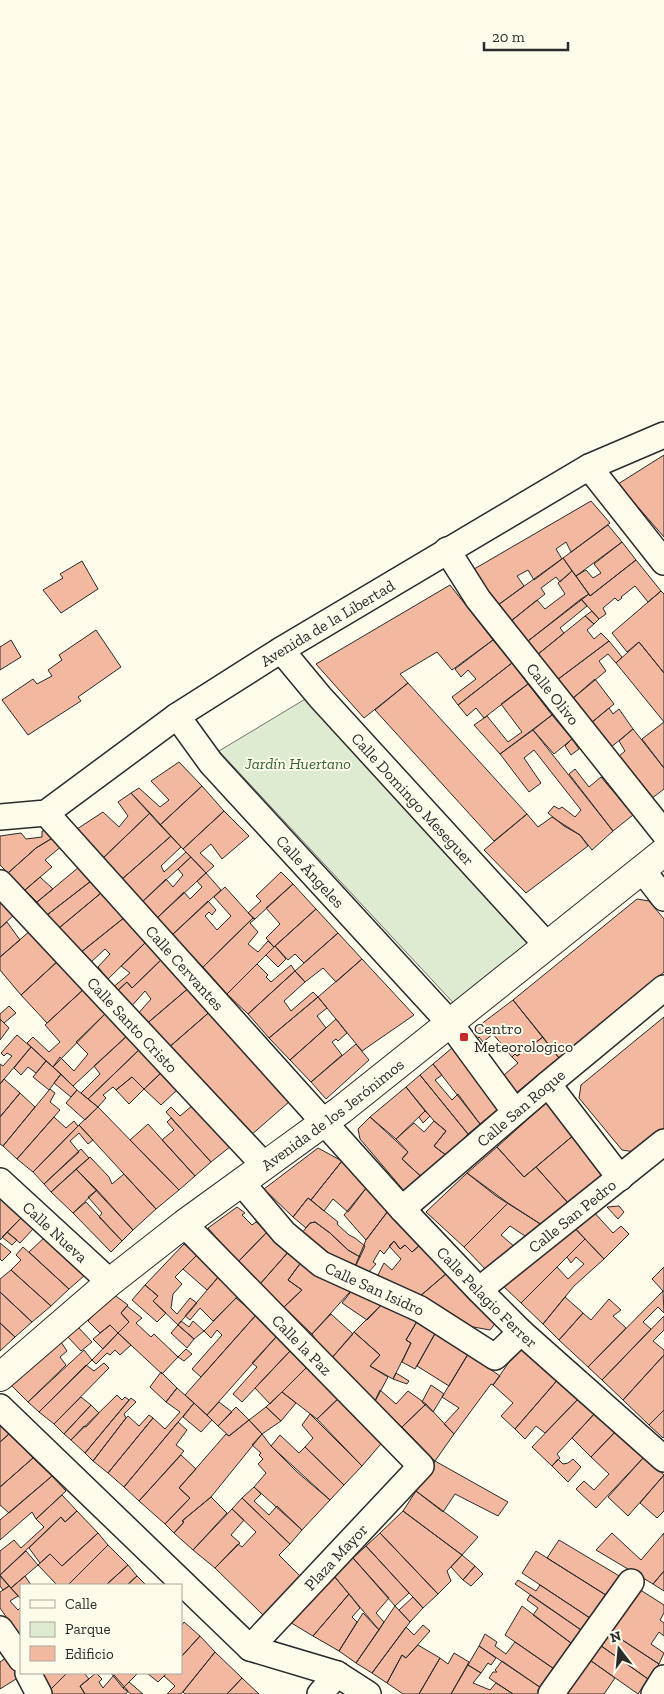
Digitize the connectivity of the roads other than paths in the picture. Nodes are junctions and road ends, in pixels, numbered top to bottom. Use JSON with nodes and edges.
{"nodes":[{"id":1,"x":664,"y":434,"type":"edge"},
{"id":2,"x":589,"y":466,"type":"junction"},
{"id":3,"x":447,"y":550,"type":"junction"},
{"id":4,"x":664,"y":562,"type":"edge"},
{"id":5,"x":281,"y":650,"type":"junction"},
{"id":6,"x":177,"y":716,"type":"junction"},
{"id":7,"x":46,"y":813,"type":"junction"},
{"id":8,"x":0,"y":817,"type":"edge"},
{"id":9,"x":664,"y":833,"type":"edge"},
{"id":10,"x":664,"y":852,"type":"edge"},
{"id":11,"x":643,"y":871,"type":"junction"},
{"id":12,"x":0,"y":883,"type":"edge"},
{"id":13,"x":664,"y":898,"type":"edge"},
{"id":14,"x":546,"y":944,"type":"junction"},
{"id":15,"x":664,"y":988,"type":"edge"},
{"id":16,"x":449,"y":1022,"type":"junction"},
{"id":17,"x":548,"y":1084,"type":"junction"},
{"id":18,"x":515,"y":1112,"type":"junction"},
{"id":19,"x":324,"y":1122,"type":"junction"},
{"id":20,"x":664,"y":1142,"type":"edge"},
{"id":21,"x":264,"y":1165,"type":"junction"},
{"id":22,"x":620,"y":1178,"type":"junction"},
{"id":23,"x":0,"y":1181,"type":"edge"},
{"id":24,"x":241,"y":1182,"type":"junction"},
{"id":25,"x":402,"y":1209,"type":"junction"},
{"id":26,"x":184,"y":1224,"type":"junction"},
{"id":27,"x":110,"y":1282,"type":"junction"},
{"id":28,"x":479,"y":1290,"type":"junction"},
{"id":29,"x":521,"y":1332,"type":"junction"},
{"id":30,"x":0,"y":1377,"type":"edge"},
{"id":31,"x":0,"y":1407,"type":"edge"},
{"id":32,"x":664,"y":1459,"type":"edge"},
{"id":33,"x":421,"y":1466,"type":"joint"},
{"id":34,"x":631,"y":1582,"type":"dead end"},
{"id":35,"x":0,"y":1629,"type":"edge"},
{"id":36,"x":250,"y":1648,"type":"junction"},
{"id":37,"x":20,"y":1658,"type":"edge"},
{"id":38,"x":29,"y":1674,"type":"edge"},
{"id":39,"x":337,"y":1674,"type":"junction"},
{"id":40,"x":664,"y":1678,"type":"edge"},
{"id":41,"x":40,"y":1694,"type":"edge"},
{"id":42,"x":320,"y":1694,"type":"edge"},
{"id":43,"x":368,"y":1694,"type":"edge"},
{"id":44,"x":551,"y":1694,"type":"edge"},
{"id":45,"x":654,"y":1694,"type":"edge"}],
"edges":[{"from":1,"to":2,"type":"street","name":"Avenida de la Libertad"},
{"from":2,"to":3,"type":"street","name":"Avenida de la Libertad"},
{"from":2,"to":4,"type":"street"},
{"from":3,"to":5,"type":"street","name":"Avenida de la Libertad"},
{"from":3,"to":9,"type":"street","name":"Calle Olivo"},
{"from":5,"to":6,"type":"street","name":"Avenida de la Libertad"},
{"from":5,"to":14,"type":"street","name":"Calle Domingo Meseguer"},
{"from":6,"to":7,"type":"street","name":"Avenida de la Libertad"},
{"from":6,"to":16,"type":"street","name":"Calle Ángeles"},
{"from":7,"to":8,"type":"street"},
{"from":7,"to":19,"type":"street","name":"Calle Cervantes"},
{"from":10,"to":11,"type":"main road","name":"Avenida de los Jerónimos"},
{"from":11,"to":13,"type":"street"},
{"from":11,"to":14,"type":"main road","name":"Avenida de los Jerónimos"},
{"from":12,"to":21,"type":"street","name":"Calle Santo Cristo"},
{"from":14,"to":16,"type":"main road","name":"Avenida de los Jerónimos"},
{"from":15,"to":17,"type":"street","name":"Calle San Roque"},
{"from":16,"to":18,"type":"street","name":"Calle Ángeles"},
{"from":16,"to":19,"type":"main road","name":"Avenida de los Jerónimos"},
{"from":17,"to":18,"type":"street","name":"Calle San Roque"},
{"from":17,"to":22,"type":"street"},
{"from":18,"to":25,"type":"street","name":"Calle San Roque"},
{"from":19,"to":21,"type":"main road","name":"Avenida de los Jerónimos"},
{"from":19,"to":25,"type":"street","name":"Calle Pelagio Ferrer"},
{"from":20,"to":22,"type":"street","name":"Calle San Pedro"},
{"from":21,"to":24,"type":"main road","name":"Avenida de los Jerónimos"},
{"from":22,"to":28,"type":"street","name":"Calle San Pedro"},
{"from":23,"to":27,"type":"street","name":"Calle Nueva"},
{"from":24,"to":26,"type":"main road","name":"Avenida de los Jerónimos"},
{"from":24,"to":29,"type":"street","name":"Calle San Isidro"},
{"from":25,"to":28,"type":"street","name":"Calle Pelagio Ferrer"},
{"from":26,"to":27,"type":"main road","name":"Avenida de los Jerónimos"},
{"from":26,"to":33,"type":"street","name":"Calle la Paz"},
{"from":27,"to":30,"type":"main road","name":"Avenida de los Jerónimos"},
{"from":28,"to":29,"type":"street","name":"Calle Pelagio Ferrer"},
{"from":29,"to":32,"type":"street","name":"Calle Pelagio Ferrer"},
{"from":31,"to":36,"type":"street"},
{"from":33,"to":36,"type":"street","name":"Plaza Mayor"},
{"from":34,"to":44,"type":"street"},
{"from":35,"to":37,"type":"street"},
{"from":36,"to":39,"type":"street"},
{"from":38,"to":41,"type":"street"},
{"from":39,"to":42,"type":"street"},
{"from":39,"to":43,"type":"street"},
{"from":40,"to":45,"type":"street"}]}
